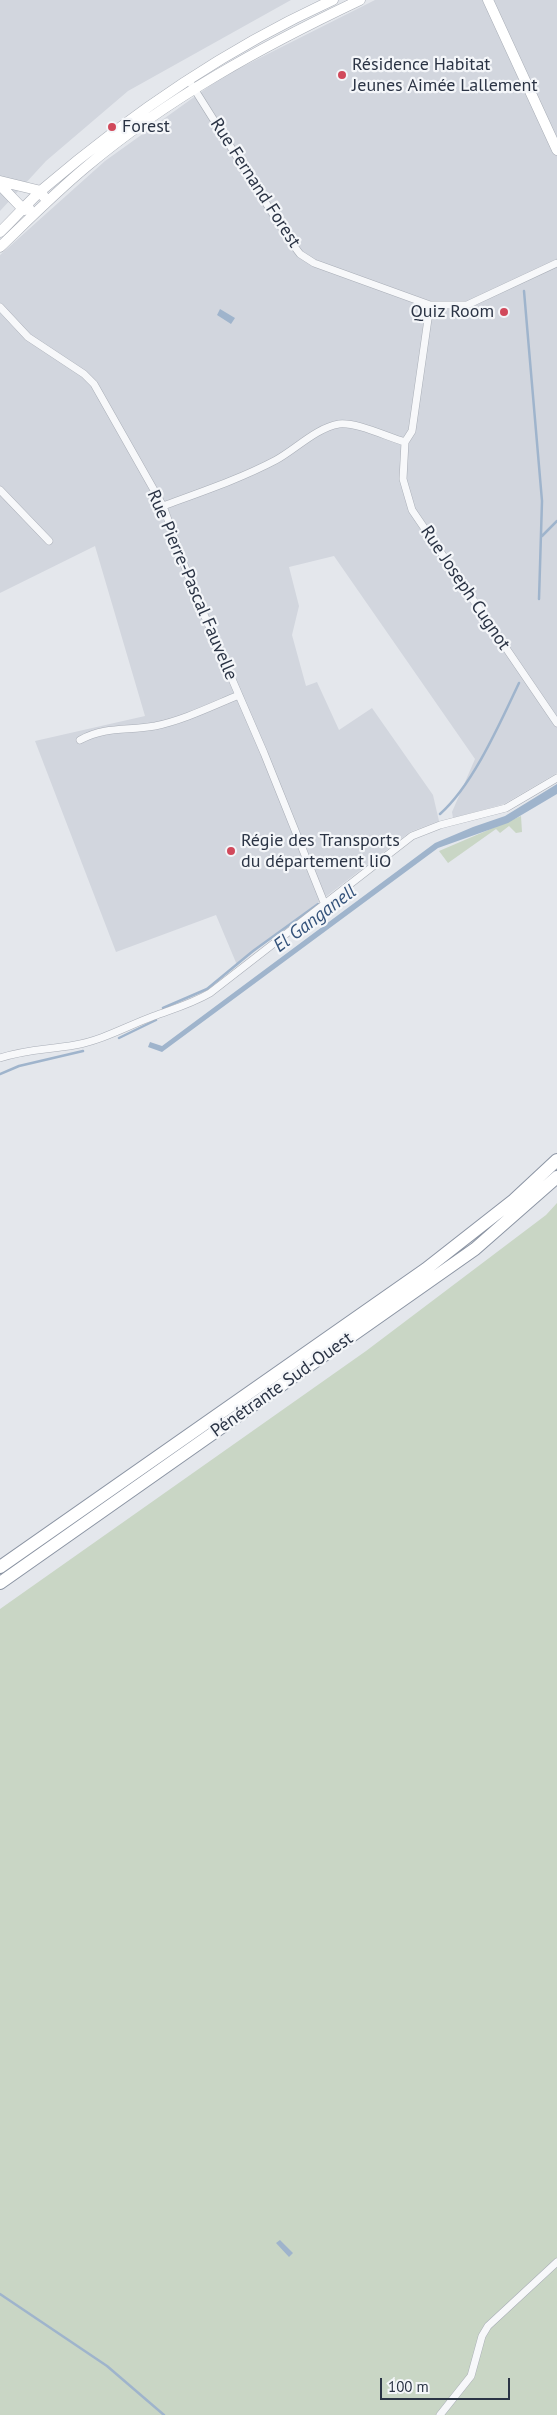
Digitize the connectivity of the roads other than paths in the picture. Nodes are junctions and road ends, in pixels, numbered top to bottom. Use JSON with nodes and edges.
{"nodes":[{"id":1,"x":333,"y":0,"type":"edge"},
{"id":2,"x":360,"y":0,"type":"edge"},
{"id":3,"x":488,"y":0,"type":"edge"},
{"id":4,"x":310,"y":10,"type":"junction"},
{"id":5,"x":316,"y":21,"type":"junction"},
{"id":6,"x":188,"y":79,"type":"junction"},
{"id":7,"x":194,"y":89,"type":"junction"},
{"id":8,"x":556,"y":151,"type":"edge"},
{"id":9,"x":0,"y":181,"type":"edge"},
{"id":10,"x":0,"y":185,"type":"edge"},
{"id":11,"x":41,"y":191,"type":"junction"},
{"id":12,"x":46,"y":203,"type":"junction"},
{"id":13,"x":24,"y":210,"type":"junction"},
{"id":14,"x":0,"y":232,"type":"edge"},
{"id":15,"x":0,"y":247,"type":"edge"},
{"id":16,"x":557,"y":263,"type":"edge"},
{"id":17,"x":430,"y":305,"type":"junction"},
{"id":18,"x":0,"y":307,"type":"edge"},
{"id":19,"x":405,"y":442,"type":"junction"},
{"id":20,"x":0,"y":490,"type":"edge"},
{"id":21,"x":163,"y":506,"type":"junction"},
{"id":22,"x":49,"y":541,"type":"dead end"},
{"id":23,"x":239,"y":695,"type":"junction"},
{"id":24,"x":557,"y":723,"type":"edge"},
{"id":25,"x":80,"y":740,"type":"dead end"},
{"id":26,"x":557,"y":778,"type":"edge"},
{"id":27,"x":325,"y":905,"type":"junction"},
{"id":28,"x":0,"y":1058,"type":"edge"},
{"id":29,"x":557,"y":1160,"type":"edge"},
{"id":30,"x":557,"y":1177,"type":"edge"},
{"id":31,"x":0,"y":1567,"type":"edge"},
{"id":32,"x":0,"y":1583,"type":"edge"},
{"id":33,"x":557,"y":2262,"type":"edge"},
{"id":34,"x":440,"y":2415,"type":"edge"}],
"edges":[{"from":1,"to":4,"type":"main road"},
{"from":2,"to":5,"type":"main road"},
{"from":3,"to":8,"type":"main road"},
{"from":4,"to":5,"type":"main road"},
{"from":4,"to":6,"type":"main road"},
{"from":5,"to":7,"type":"main road"},
{"from":6,"to":7,"type":"street","name":"Rue Fernand Forest"},
{"from":6,"to":11,"type":"main road"},
{"from":7,"to":12,"type":"main road"},
{"from":7,"to":17,"type":"street","name":"Rue Fernand Forest"},
{"from":9,"to":11,"type":"main road"},
{"from":10,"to":13,"type":"main road"},
{"from":11,"to":12,"type":"main road"},
{"from":11,"to":13,"type":"main road"},
{"from":12,"to":13,"type":"main road"},
{"from":12,"to":15,"type":"main road"},
{"from":13,"to":14,"type":"main road"},
{"from":16,"to":17,"type":"street","name":"Rue Fernand Forest"},
{"from":17,"to":19,"type":"street"},
{"from":18,"to":21,"type":"street","name":"Rue Pierre-Pascal Fauvelle"},
{"from":19,"to":21,"type":"street"},
{"from":19,"to":24,"type":"street","name":"Rue Joseph Cugnot"},
{"from":20,"to":22,"type":"street"},
{"from":21,"to":23,"type":"street","name":"Rue Pierre-Pascal Fauvelle"},
{"from":23,"to":25,"type":"street"},
{"from":23,"to":27,"type":"street","name":"Rue Pierre-Pascal Fauvelle"},
{"from":26,"to":27,"type":"street"},
{"from":27,"to":28,"type":"street"},
{"from":29,"to":31,"type":"highway"},
{"from":30,"to":32,"type":"highway","name":"Pénétrante Sud-Ouest"},
{"from":33,"to":34,"type":"street"}]}
